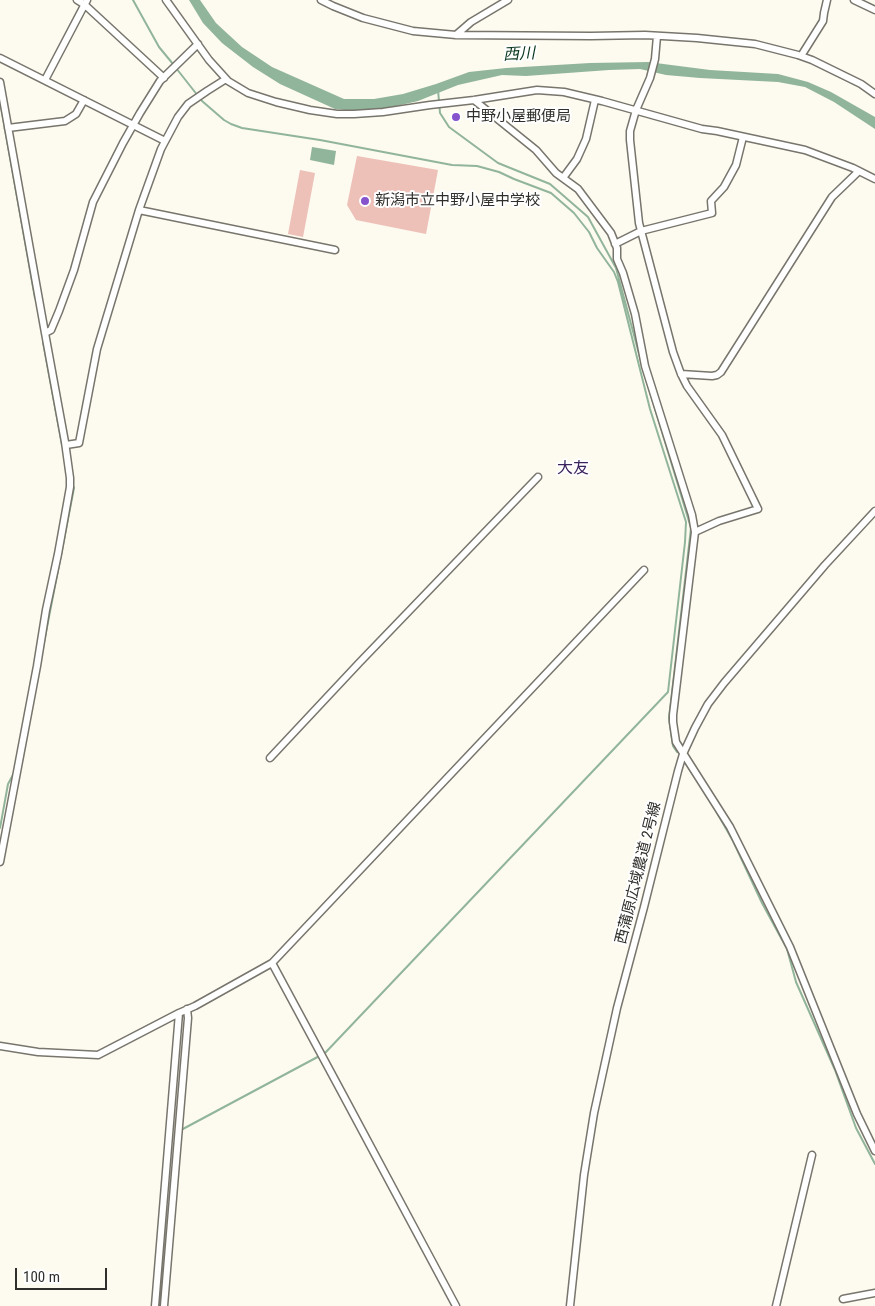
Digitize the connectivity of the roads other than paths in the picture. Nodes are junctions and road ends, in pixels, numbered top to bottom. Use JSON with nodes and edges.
{"nodes":[{"id":1,"x":77,"y":0,"type":"edge"},
{"id":2,"x":166,"y":0,"type":"edge"},
{"id":3,"x":321,"y":0,"type":"edge"},
{"id":4,"x":508,"y":0,"type":"edge"},
{"id":5,"x":827,"y":0,"type":"edge"},
{"id":6,"x":854,"y":0,"type":"edge"},
{"id":7,"x":86,"y":2,"type":"edge"},
{"id":8,"x":875,"y":10,"type":"edge"},
{"id":9,"x":456,"y":35,"type":"junction"},
{"id":10,"x":657,"y":36,"type":"junction"},
{"id":11,"x":198,"y":44,"type":"junction"},
{"id":12,"x":801,"y":56,"type":"junction"},
{"id":13,"x":0,"y":58,"type":"edge"},
{"id":14,"x":164,"y":78,"type":"junction"},
{"id":15,"x":226,"y":79,"type":"junction"},
{"id":16,"x":45,"y":80,"type":"junction"},
{"id":17,"x":0,"y":82,"type":"edge"},
{"id":18,"x":875,"y":94,"type":"edge"},
{"id":19,"x":84,"y":100,"type":"junction"},
{"id":20,"x":474,"y":100,"type":"junction"},
{"id":21,"x":595,"y":100,"type":"junction"},
{"id":22,"x":636,"y":110,"type":"junction"},
{"id":23,"x":133,"y":125,"type":"junction"},
{"id":24,"x":8,"y":128,"type":"junction"},
{"id":25,"x":743,"y":137,"type":"junction"},
{"id":26,"x":165,"y":141,"type":"junction"},
{"id":27,"x":859,"y":171,"type":"junction"},
{"id":28,"x":563,"y":178,"type":"junction"},
{"id":29,"x":875,"y":179,"type":"edge"},
{"id":30,"x":139,"y":210,"type":"junction"},
{"id":31,"x":642,"y":231,"type":"junction"},
{"id":32,"x":615,"y":244,"type":"junction"},
{"id":33,"x":335,"y":250,"type":"dead end"},
{"id":34,"x":45,"y":333,"type":"junction"},
{"id":35,"x":681,"y":374,"type":"junction"},
{"id":36,"x":66,"y":445,"type":"junction"},
{"id":37,"x":538,"y":477,"type":"dead end"},
{"id":38,"x":875,"y":511,"type":"edge"},
{"id":39,"x":695,"y":532,"type":"junction"},
{"id":40,"x":644,"y":570,"type":"dead end"},
{"id":41,"x":683,"y":754,"type":"junction"},
{"id":42,"x":270,"y":758,"type":"dead end"},
{"id":43,"x":0,"y":862,"type":"edge"},
{"id":44,"x":272,"y":964,"type":"junction"},
{"id":45,"x":187,"y":1009,"type":"junction"},
{"id":46,"x":179,"y":1013,"type":"junction"},
{"id":47,"x":0,"y":1046,"type":"edge"},
{"id":48,"x":875,"y":1151,"type":"edge"},
{"id":49,"x":812,"y":1154,"type":"dead end"},
{"id":50,"x":875,"y":1293,"type":"edge"},
{"id":51,"x":843,"y":1299,"type":"dead end"},
{"id":52,"x":155,"y":1306,"type":"edge"},
{"id":53,"x":164,"y":1306,"type":"edge"},
{"id":54,"x":456,"y":1306,"type":"edge"},
{"id":55,"x":570,"y":1306,"type":"edge"},
{"id":56,"x":776,"y":1306,"type":"edge"}],
"edges":[{"from":1,"to":7,"type":"street"},
{"from":2,"to":11,"type":"street"},
{"from":3,"to":9,"type":"street"},
{"from":4,"to":9,"type":"street"},
{"from":5,"to":12,"type":"street"},
{"from":6,"to":8,"type":"street"},
{"from":7,"to":14,"type":"street"},
{"from":7,"to":16,"type":"street"},
{"from":9,"to":10,"type":"street"},
{"from":10,"to":12,"type":"street"},
{"from":10,"to":22,"type":"street"},
{"from":11,"to":14,"type":"street"},
{"from":11,"to":15,"type":"street"},
{"from":12,"to":18,"type":"street"},
{"from":13,"to":16,"type":"street"},
{"from":14,"to":23,"type":"street"},
{"from":15,"to":20,"type":"street"},
{"from":15,"to":26,"type":"street"},
{"from":16,"to":19,"type":"street"},
{"from":17,"to":24,"type":"street"},
{"from":19,"to":23,"type":"street"},
{"from":19,"to":24,"type":"street"},
{"from":20,"to":21,"type":"street"},
{"from":20,"to":28,"type":"street"},
{"from":21,"to":22,"type":"street"},
{"from":21,"to":28,"type":"street"},
{"from":22,"to":25,"type":"street"},
{"from":22,"to":31,"type":"street"},
{"from":23,"to":26,"type":"street"},
{"from":23,"to":34,"type":"street"},
{"from":24,"to":34,"type":"street"},
{"from":25,"to":27,"type":"street"},
{"from":25,"to":31,"type":"street"},
{"from":26,"to":30,"type":"street"},
{"from":27,"to":29,"type":"street"},
{"from":27,"to":35,"type":"street"},
{"from":28,"to":32,"type":"street"},
{"from":30,"to":33,"type":"street"},
{"from":30,"to":36,"type":"street"},
{"from":31,"to":32,"type":"street"},
{"from":31,"to":35,"type":"street"},
{"from":32,"to":39,"type":"street"},
{"from":34,"to":36,"type":"street"},
{"from":35,"to":39,"type":"street"},
{"from":36,"to":43,"type":"street"},
{"from":37,"to":42,"type":"street"},
{"from":38,"to":41,"type":"street","name":"西蒲原広域農道 2号線"},
{"from":39,"to":41,"type":"street"},
{"from":40,"to":44,"type":"street"},
{"from":41,"to":48,"type":"street"},
{"from":41,"to":55,"type":"street","name":"西蒲原広域農道 2号線"},
{"from":44,"to":45,"type":"street"},
{"from":44,"to":54,"type":"street"},
{"from":45,"to":46,"type":"street"},
{"from":45,"to":53,"type":"street"},
{"from":46,"to":47,"type":"street"},
{"from":46,"to":52,"type":"street"},
{"from":49,"to":56,"type":"street"},
{"from":50,"to":51,"type":"street"}]}
